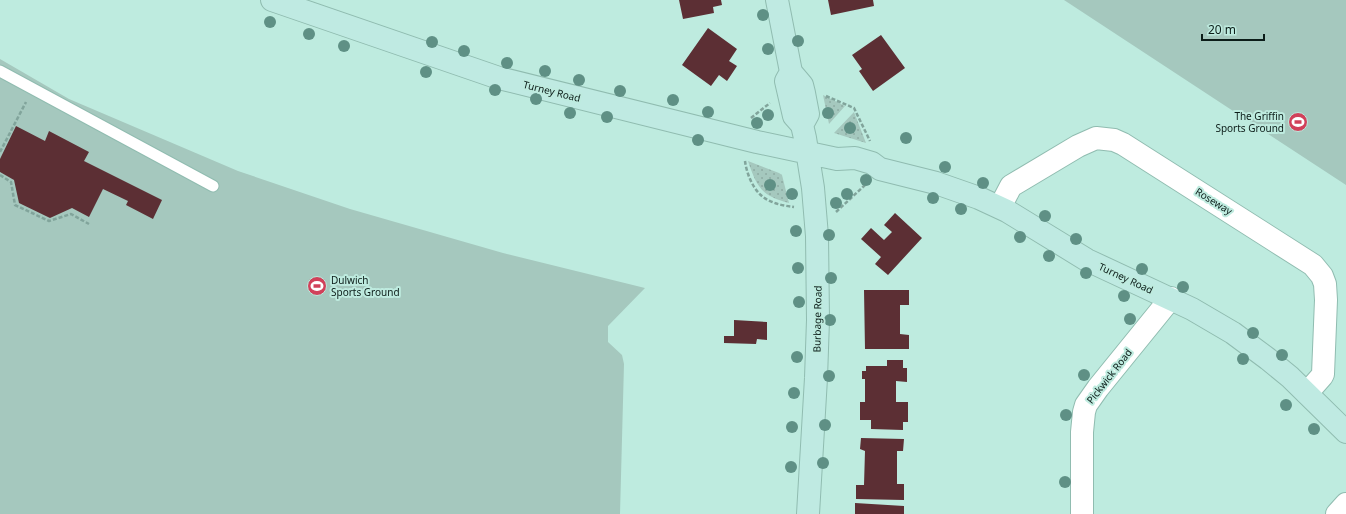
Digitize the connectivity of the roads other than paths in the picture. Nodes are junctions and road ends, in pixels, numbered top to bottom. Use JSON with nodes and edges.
{"nodes":[{"id":1,"x":272,"y":0,"type":"edge"},
{"id":2,"x":777,"y":0,"type":"edge"},
{"id":3,"x":0,"y":71,"type":"edge"},
{"id":4,"x":807,"y":152,"type":"junction"},
{"id":5,"x":213,"y":186,"type":"dead end"},
{"id":6,"x":1000,"y":207,"type":"junction"},
{"id":7,"x":1170,"y":298,"type":"junction"},
{"id":8,"x":1307,"y":393,"type":"junction"},
{"id":9,"x":1346,"y":432,"type":"edge"},
{"id":10,"x":1346,"y":504,"type":"edge"},
{"id":11,"x":808,"y":514,"type":"edge"},
{"id":12,"x":1082,"y":514,"type":"edge"},
{"id":13,"x":1337,"y":514,"type":"edge"}],
"edges":[{"from":1,"to":4,"type":"street","name":"Turney Road"},
{"from":2,"to":4,"type":"street","name":"Burbage Road"},
{"from":3,"to":5,"type":"lane"},
{"from":4,"to":6,"type":"street","name":"Turney Road"},
{"from":4,"to":11,"type":"street","name":"Burbage Road"},
{"from":6,"to":7,"type":"street","name":"Turney Road"},
{"from":6,"to":8,"type":"street","name":"Roseway"},
{"from":7,"to":8,"type":"street","name":"Turney Road"},
{"from":7,"to":12,"type":"street","name":"Pickwick Road"},
{"from":8,"to":9,"type":"street","name":"Turney Road"},
{"from":10,"to":13,"type":"street"}]}
